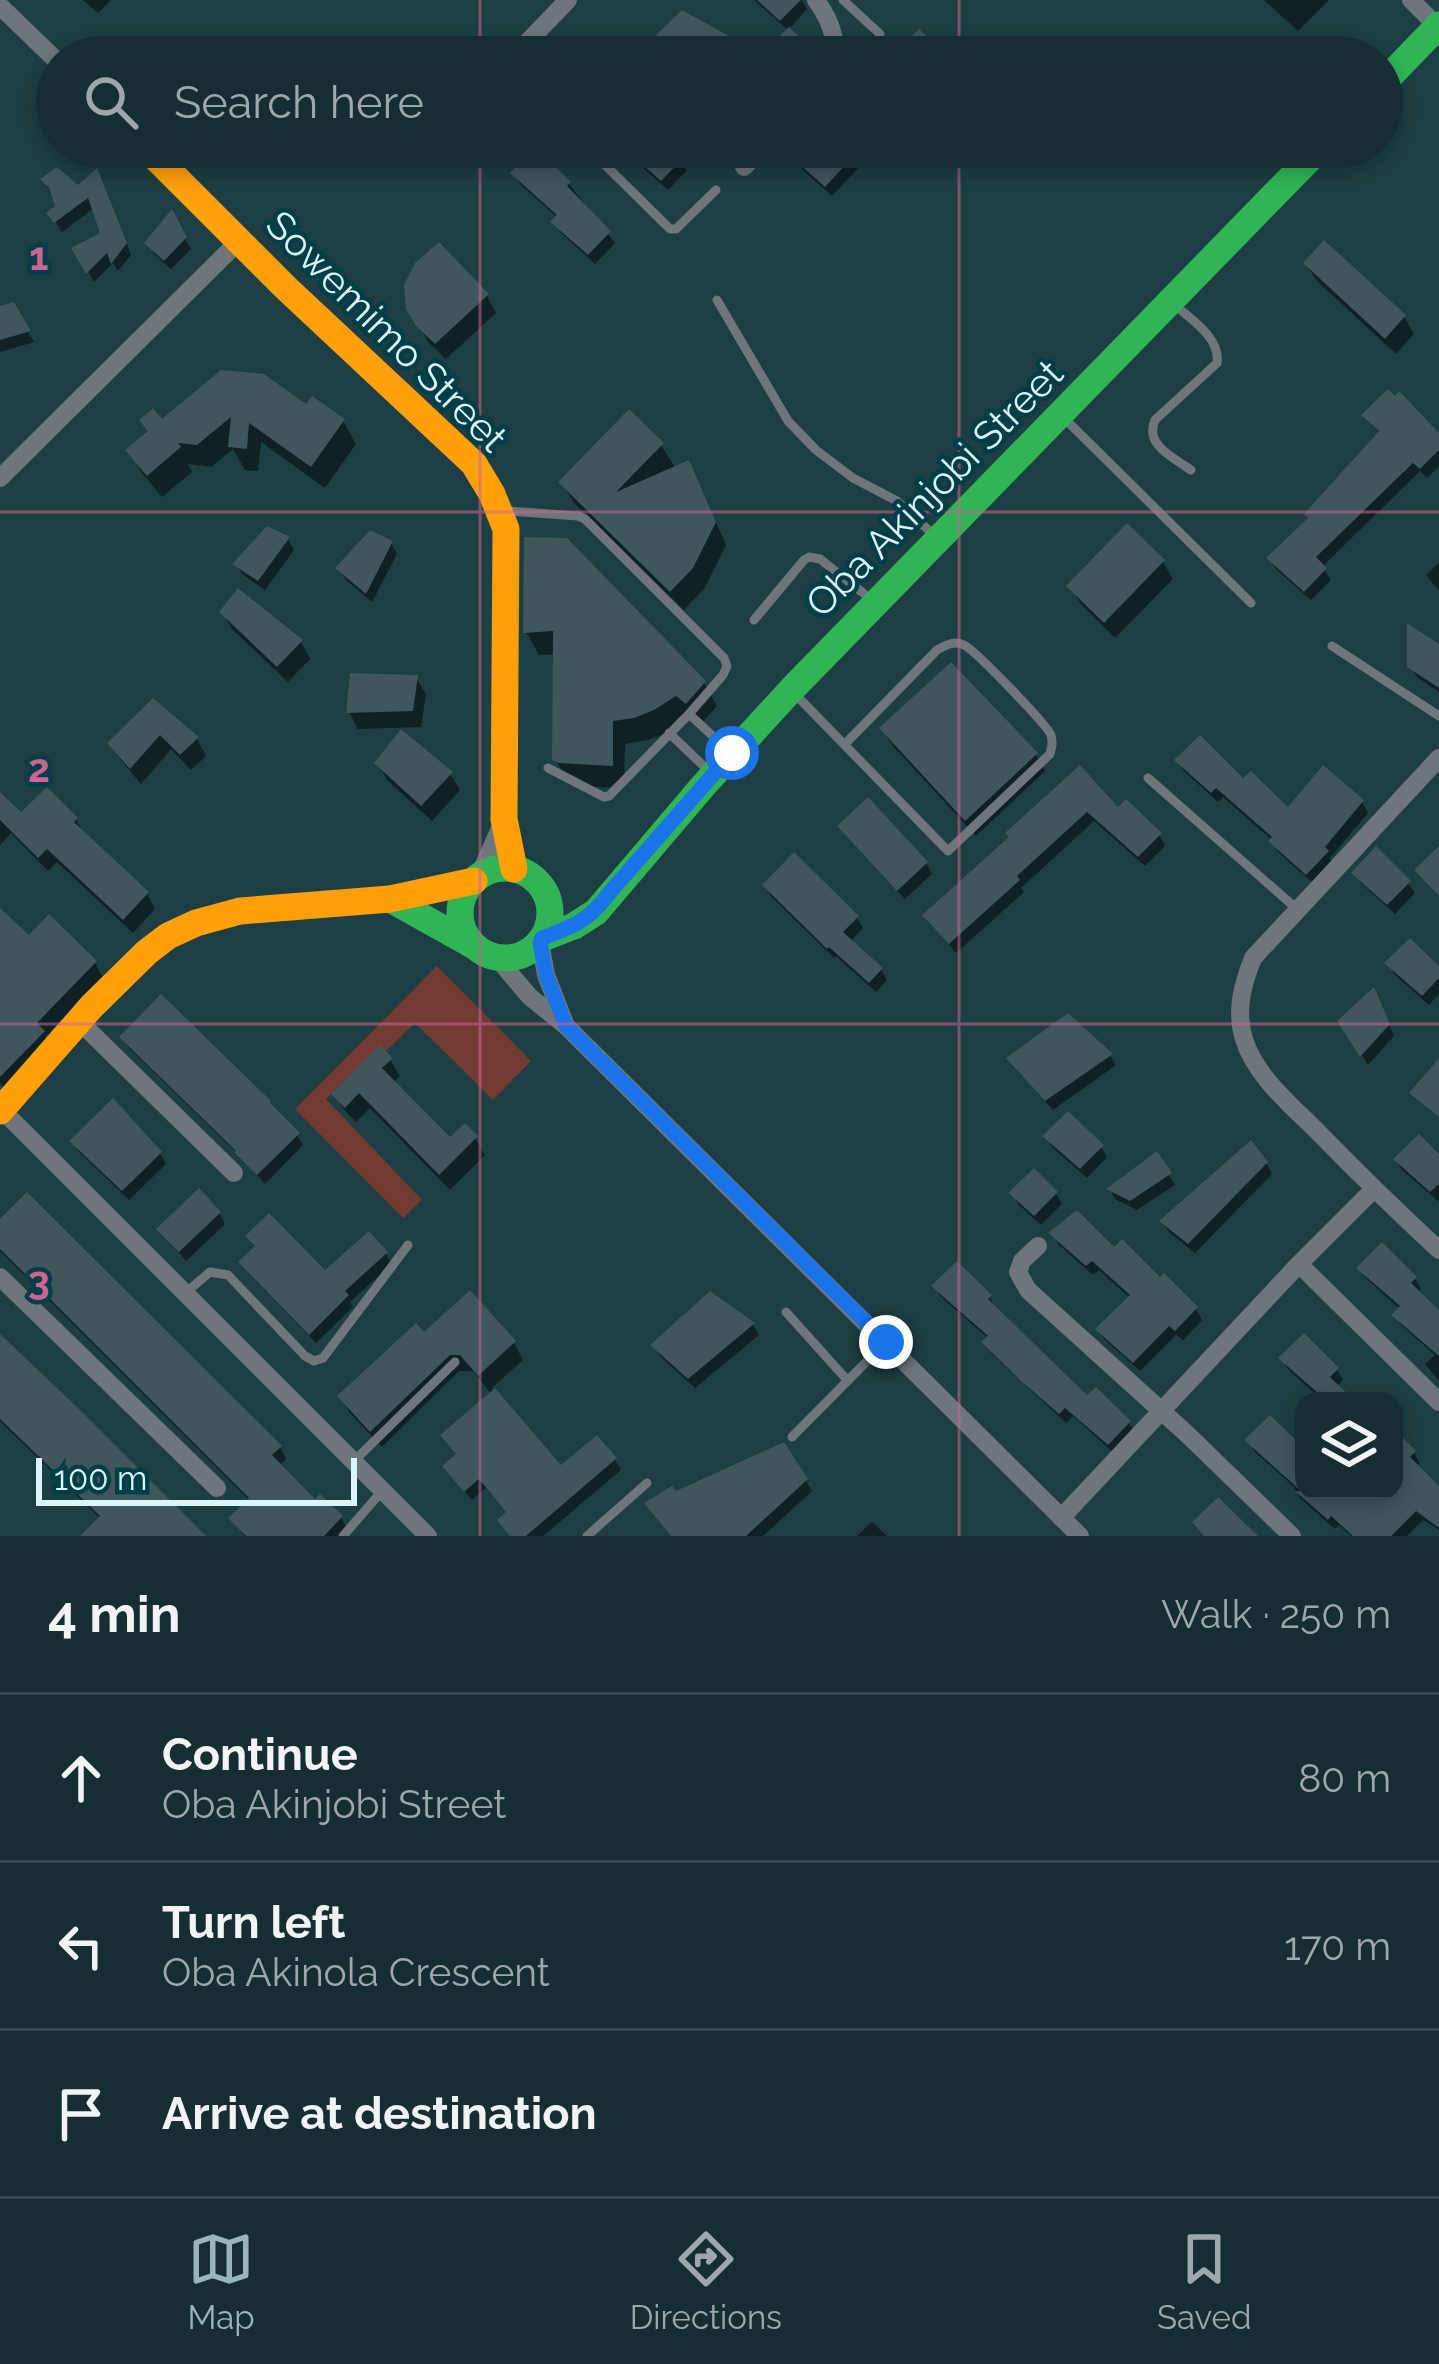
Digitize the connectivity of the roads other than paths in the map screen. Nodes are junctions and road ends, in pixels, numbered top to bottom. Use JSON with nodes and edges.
{"nodes":[{"id":1,"x":568,"y":0,"type":"edge"},
{"id":2,"x":816,"y":0,"type":"edge"},
{"id":3,"x":843,"y":0,"type":"edge"},
{"id":4,"x":1411,"y":0,"type":"edge"},
{"id":5,"x":0,"y":6,"type":"edge"},
{"id":6,"x":1438,"y":27,"type":"edge"},
{"id":7,"x":880,"y":34,"type":"dead end"},
{"id":8,"x":533,"y":36,"type":"edge"},
{"id":9,"x":834,"y":36,"type":"edge"},
{"id":10,"x":36,"y":41,"type":"edge"},
{"id":11,"x":1403,"y":63,"type":"edge"},
{"id":12,"x":166,"y":168,"type":"edge"},
{"id":13,"x":608,"y":168,"type":"edge"},
{"id":14,"x":1301,"y":168,"type":"edge"},
{"id":15,"x":716,"y":190,"type":"dead end"},
{"id":16,"x":240,"y":240,"type":"junction"},
{"id":17,"x":717,"y":300,"type":"dead end"},
{"id":18,"x":1171,"y":302,"type":"junction"},
{"id":19,"x":1061,"y":415,"type":"junction"},
{"id":20,"x":1191,"y":470,"type":"dead end"},
{"id":21,"x":0,"y":478,"type":"edge"},
{"id":22,"x":498,"y":509,"type":"junction"},
{"id":23,"x":940,"y":540,"type":"junction"},
{"id":24,"x":876,"y":603,"type":"junction"},
{"id":25,"x":1251,"y":603,"type":"dead end"},
{"id":26,"x":754,"y":620,"type":"dead end"},
{"id":27,"x":1332,"y":646,"type":"dead end"},
{"id":28,"x":791,"y":689,"type":"junction"},
{"id":29,"x":688,"y":714,"type":"junction"},
{"id":30,"x":1439,"y":716,"type":"edge"},
{"id":31,"x":669,"y":734,"type":"junction"},
{"id":32,"x":846,"y":743,"type":"junction"},
{"id":33,"x":732,"y":753,"type":"junction"},
{"id":34,"x":1439,"y":758,"type":"edge"},
{"id":35,"x":548,"y":768,"type":"dead end"},
{"id":36,"x":713,"y":775,"type":"junction"},
{"id":37,"x":1148,"y":778,"type":"dead end"},
{"id":38,"x":504,"y":819,"type":"junction"},
{"id":39,"x":514,"y":869,"type":"junction"},
{"id":40,"x":476,"y":878,"type":"junction"},
{"id":41,"x":611,"y":891,"type":"junction"},
{"id":42,"x":545,"y":894,"type":"junction"},
{"id":43,"x":390,"y":899,"type":"junction"},
{"id":44,"x":1298,"y":910,"type":"junction"},
{"id":45,"x":541,"y":940,"type":"junction"},
{"id":46,"x":486,"y":952,"type":"junction"},
{"id":47,"x":79,"y":1021,"type":"junction"},
{"id":48,"x":566,"y":1026,"type":"junction"},
{"id":49,"x":1,"y":1109,"type":"edge"},
{"id":50,"x":233,"y":1173,"type":"dead end"},
{"id":51,"x":1374,"y":1189,"type":"junction"},
{"id":52,"x":408,"y":1246,"type":"dead end"},
{"id":53,"x":1039,"y":1246,"type":"dead end"},
{"id":54,"x":1439,"y":1250,"type":"edge"},
{"id":55,"x":1299,"y":1264,"type":"junction"},
{"id":56,"x":0,"y":1277,"type":"edge"},
{"id":57,"x":184,"y":1294,"type":"junction"},
{"id":58,"x":786,"y":1312,"type":"dead end"},
{"id":59,"x":886,"y":1342,"type":"junction"},
{"id":60,"x":455,"y":1362,"type":"dead end"},
{"id":61,"x":848,"y":1381,"type":"junction"},
{"id":62,"x":1439,"y":1402,"type":"edge"},
{"id":63,"x":1162,"y":1412,"type":"junction"},
{"id":64,"x":792,"y":1437,"type":"dead end"},
{"id":65,"x":353,"y":1462,"type":"junction"},
{"id":66,"x":647,"y":1483,"type":"dead end"},
{"id":67,"x":218,"y":1488,"type":"dead end"},
{"id":68,"x":382,"y":1491,"type":"junction"},
{"id":69,"x":1061,"y":1519,"type":"junction"},
{"id":70,"x":344,"y":1536,"type":"edge"},
{"id":71,"x":428,"y":1536,"type":"edge"},
{"id":72,"x":587,"y":1536,"type":"edge"},
{"id":73,"x":1080,"y":1536,"type":"edge"},
{"id":74,"x":1292,"y":1536,"type":"edge"}],
"edges":[{"from":1,"to":8,"type":"street"},
{"from":2,"to":9,"type":"street"},
{"from":3,"to":7,"type":"lane"},
{"from":4,"to":6,"type":"street"},
{"from":5,"to":10,"type":"street"},
{"from":6,"to":11,"type":"street"},
{"from":12,"to":16,"type":"street","name":"Sowemimo Street"},
{"from":13,"to":15,"type":"lane"},
{"from":14,"to":18,"type":"street","name":"Oba Akinjobi Street"},
{"from":16,"to":21,"type":"street"},
{"from":16,"to":22,"type":"street","name":"Sowemimo Street"},
{"from":17,"to":23,"type":"lane"},
{"from":18,"to":19,"type":"street","name":"Oba Akinjobi Street"},
{"from":18,"to":20,"type":"lane"},
{"from":19,"to":23,"type":"street","name":"Oba Akinjobi Street"},
{"from":19,"to":25,"type":"lane"},
{"from":22,"to":29,"type":"lane"},
{"from":22,"to":38,"type":"street","name":"Sowemimo Street"},
{"from":23,"to":24,"type":"street","name":"Oba Akinjobi Street"},
{"from":24,"to":26,"type":"lane"},
{"from":24,"to":28,"type":"street","name":"Oba Akinjobi Street"},
{"from":27,"to":30,"type":"lane"},
{"from":28,"to":32,"type":"lane"},
{"from":28,"to":33,"type":"street","name":"Oba Akinjobi Street"},
{"from":29,"to":31,"type":"lane"},
{"from":29,"to":33,"type":"lane"},
{"from":31,"to":35,"type":"lane"},
{"from":31,"to":36,"type":"lane"},
{"from":32,"to":32,"type":"lane"},
{"from":33,"to":36,"type":"street","name":"Oba Akinjobi Street"},
{"from":34,"to":44,"type":"street"},
{"from":36,"to":41,"type":"street","name":"Oba Akinjobi Street"},
{"from":37,"to":44,"type":"lane"},
{"from":38,"to":39,"type":"street","name":"Sowemimo Street"},
{"from":38,"to":40,"type":"street","name":"Sowemimo Street"},
{"from":39,"to":40,"type":"street"},
{"from":39,"to":42,"type":"street"},
{"from":40,"to":43,"type":"street"},
{"from":40,"to":46,"type":"street"},
{"from":41,"to":42,"type":"street"},
{"from":41,"to":45,"type":"street","name":"Oba Akinjobi Street"},
{"from":42,"to":45,"type":"street"},
{"from":43,"to":46,"type":"street"},
{"from":43,"to":47,"type":"street"},
{"from":44,"to":51,"type":"street"},
{"from":45,"to":46,"type":"street"},
{"from":45,"to":48,"type":"street"},
{"from":46,"to":48,"type":"street"},
{"from":47,"to":49,"type":"street"},
{"from":47,"to":50,"type":"street"},
{"from":48,"to":59,"type":"street"},
{"from":49,"to":57,"type":"street"},
{"from":51,"to":54,"type":"street"},
{"from":51,"to":55,"type":"street"},
{"from":52,"to":57,"type":"lane"},
{"from":53,"to":63,"type":"street"},
{"from":55,"to":62,"type":"street"},
{"from":55,"to":63,"type":"street"},
{"from":56,"to":67,"type":"street"},
{"from":57,"to":65,"type":"street"},
{"from":58,"to":61,"type":"lane"},
{"from":59,"to":61,"type":"lane"},
{"from":59,"to":69,"type":"street"},
{"from":60,"to":65,"type":"lane"},
{"from":61,"to":64,"type":"lane"},
{"from":63,"to":69,"type":"street"},
{"from":63,"to":74,"type":"street"},
{"from":65,"to":68,"type":"street"},
{"from":66,"to":72,"type":"lane"},
{"from":68,"to":70,"type":"lane"},
{"from":68,"to":71,"type":"street"},
{"from":69,"to":73,"type":"street"}]}
